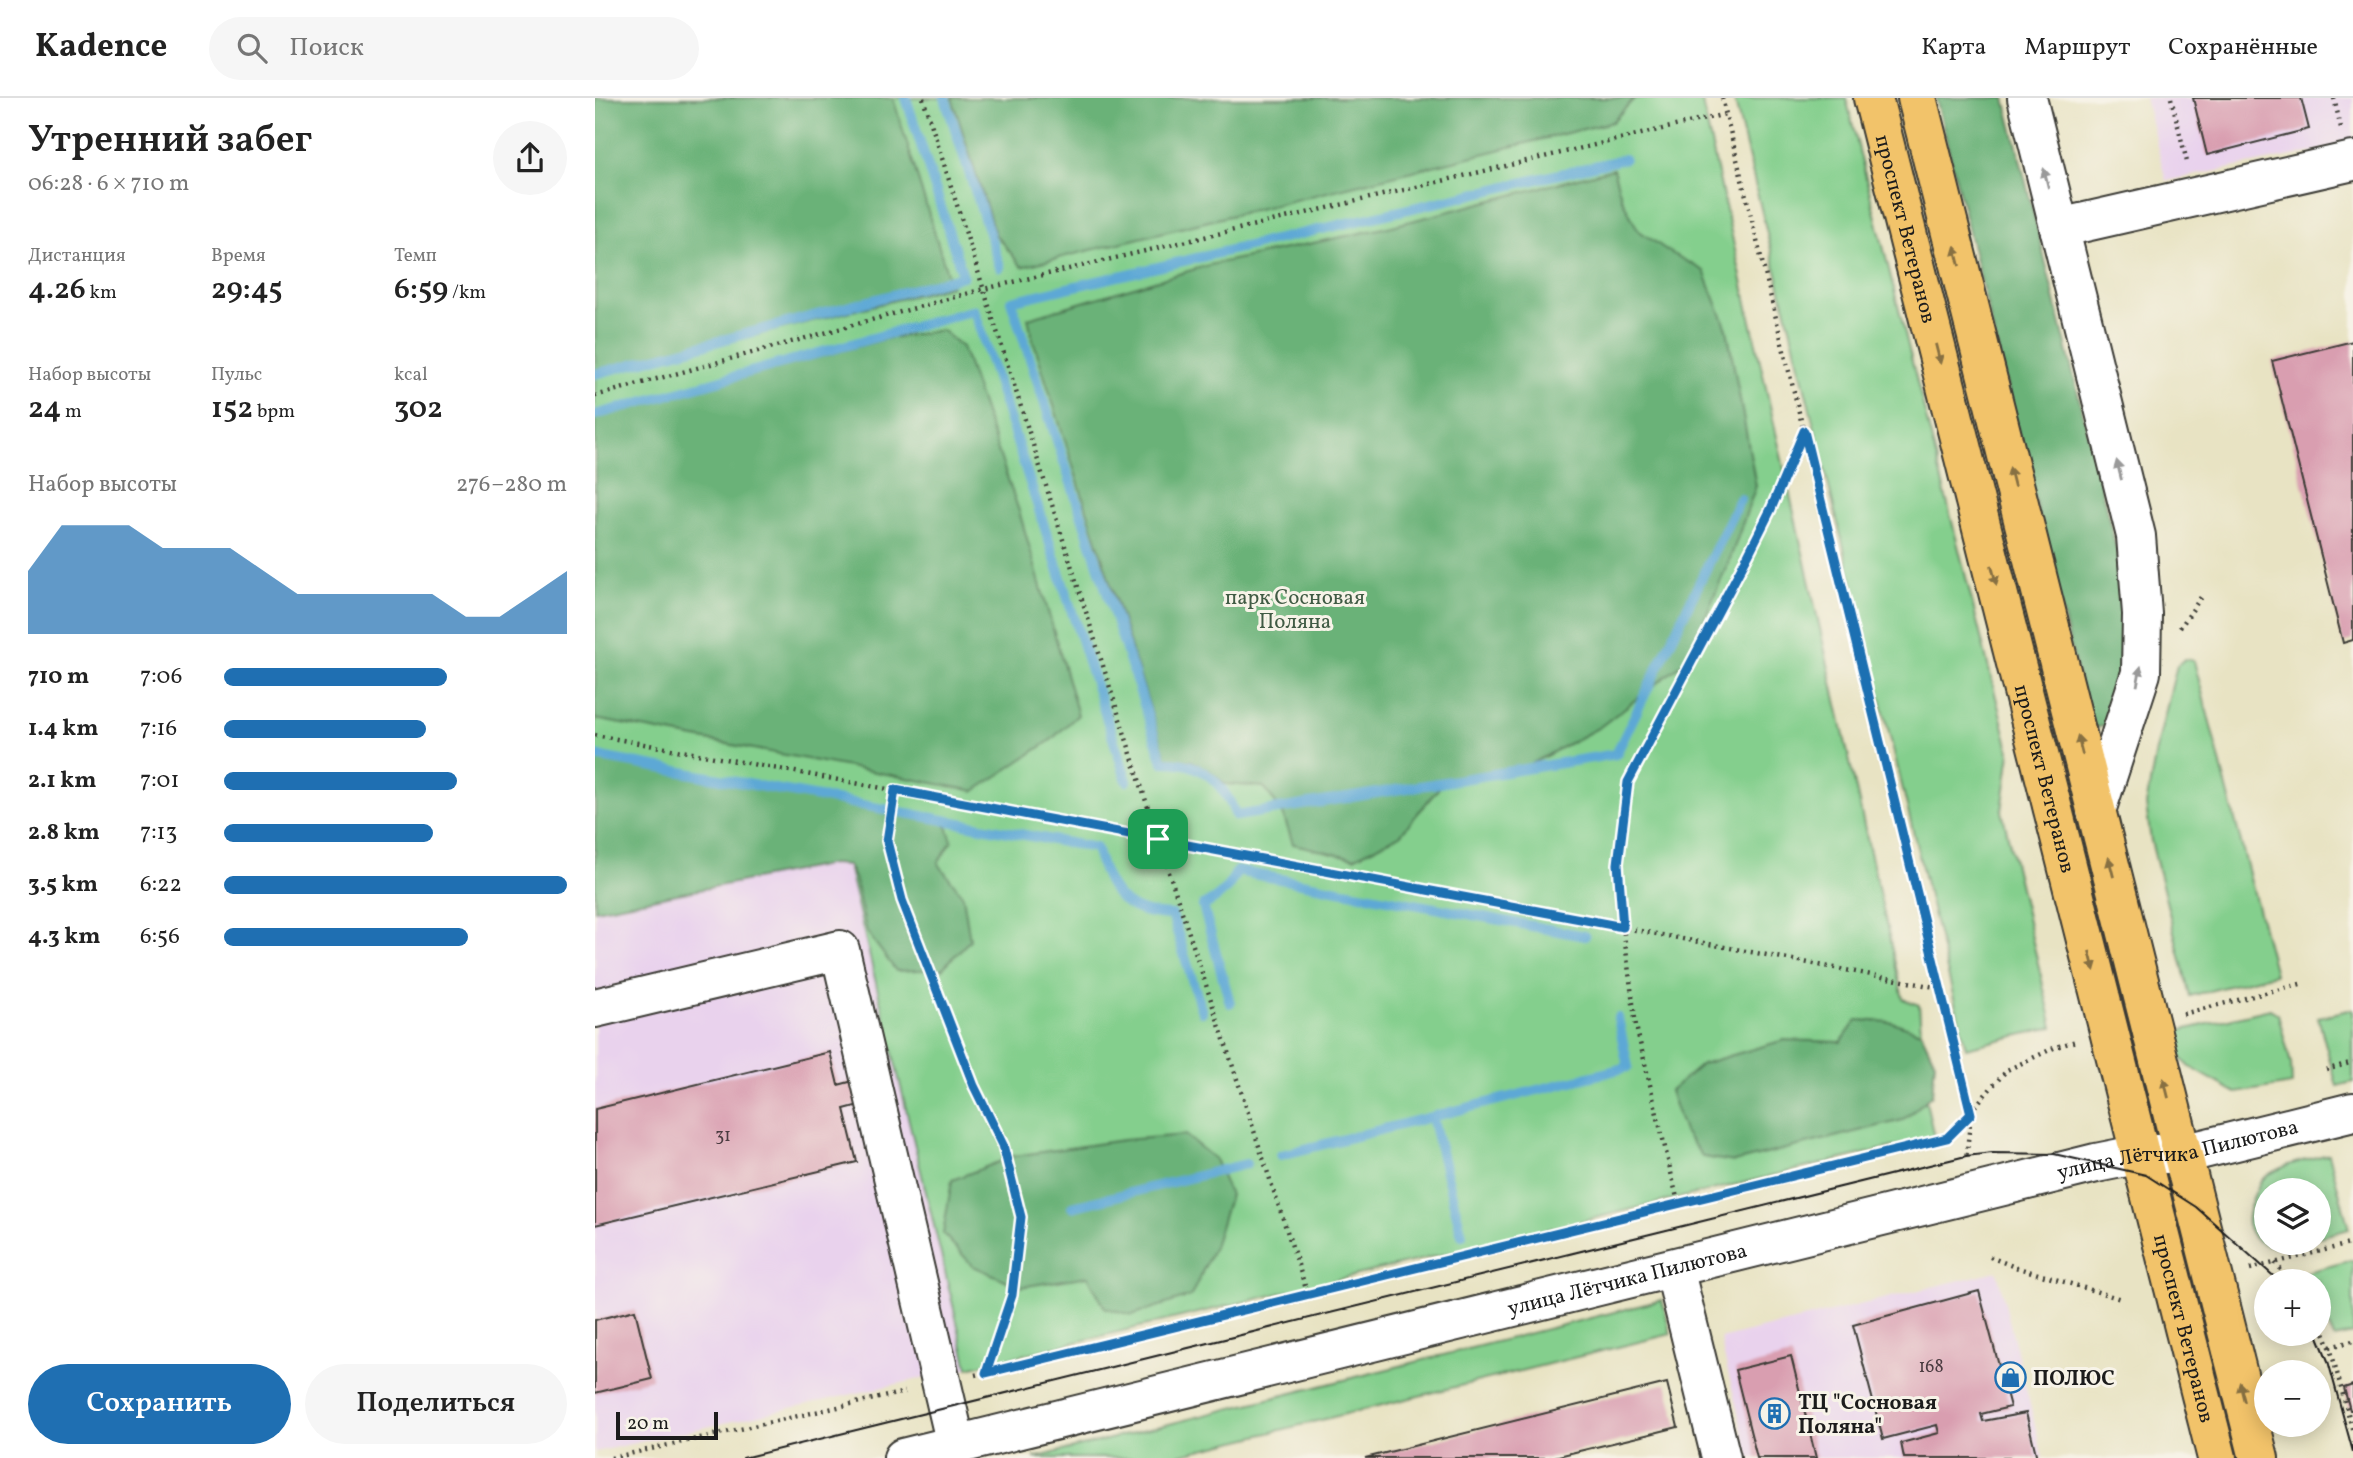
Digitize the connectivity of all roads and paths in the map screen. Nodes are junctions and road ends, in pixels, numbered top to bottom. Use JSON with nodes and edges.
{"nodes":[{"id":1,"x":923,"y":98,"type":"edge"},
{"id":2,"x":1722,"y":98,"type":"edge"},
{"id":3,"x":1873,"y":98,"type":"edge"},
{"id":4,"x":1917,"y":98,"type":"edge"},
{"id":5,"x":2027,"y":98,"type":"edge"},
{"id":6,"x":2171,"y":98,"type":"edge"},
{"id":7,"x":2334,"y":98,"type":"edge"},
{"id":8,"x":1726,"y":114,"type":"junction"},
{"id":9,"x":2338,"y":115,"type":"dead end"},
{"id":10,"x":2353,"y":161,"type":"edge"},
{"id":11,"x":2196,"y":197,"type":"junction"},
{"id":12,"x":2059,"y":229,"type":"junction"},
{"id":13,"x":984,"y":289,"type":"junction"},
{"id":14,"x":595,"y":396,"type":"edge"},
{"id":15,"x":1804,"y":431,"type":"junction"},
{"id":16,"x":2201,"y":597,"type":"dead end"},
{"id":17,"x":2174,"y":635,"type":"dead end"},
{"id":18,"x":595,"y":735,"type":"edge"},
{"id":19,"x":895,"y":790,"type":"junction"},
{"id":20,"x":2096,"y":811,"type":"junction"},
{"id":21,"x":1158,"y":839,"type":"junction"},
{"id":22,"x":1623,"y":927,"type":"junction"},
{"id":23,"x":1940,"y":988,"type":"junction"},
{"id":24,"x":595,"y":1008,"type":"edge"},
{"id":25,"x":2056,"y":1047,"type":"dead end"},
{"id":26,"x":2353,"y":1062,"type":"edge"},
{"id":27,"x":2326,"y":1070,"type":"dead end"},
{"id":28,"x":2353,"y":1112,"type":"edge"},
{"id":29,"x":1971,"y":1114,"type":"junction"},
{"id":30,"x":2141,"y":1154,"type":"junction"},
{"id":31,"x":2183,"y":1154,"type":"junction"},
{"id":32,"x":1966,"y":1156,"type":"dead end"},
{"id":33,"x":1678,"y":1202,"type":"junction"},
{"id":34,"x":2353,"y":1243,"type":"edge"},
{"id":35,"x":1990,"y":1257,"type":"dead end"},
{"id":36,"x":2275,"y":1263,"type":"junction"},
{"id":37,"x":1674,"y":1268,"type":"junction"},
{"id":38,"x":2280,"y":1269,"type":"edge"},
{"id":39,"x":2240,"y":1272,"type":"dead end"},
{"id":40,"x":1308,"y":1295,"type":"junction"},
{"id":41,"x":2121,"y":1299,"type":"dead end"},
{"id":42,"x":2353,"y":1340,"type":"edge"},
{"id":43,"x":2330,"y":1347,"type":"joint"},
{"id":44,"x":986,"y":1373,"type":"junction"},
{"id":45,"x":973,"y":1376,"type":"dead end"},
{"id":46,"x":913,"y":1390,"type":"dead end"},
{"id":47,"x":2353,"y":1432,"type":"edge"},
{"id":48,"x":955,"y":1445,"type":"junction"},
{"id":49,"x":1717,"y":1457,"type":"edge"},
{"id":50,"x":611,"y":1458,"type":"edge"},
{"id":51,"x":903,"y":1458,"type":"edge"},
{"id":52,"x":2217,"y":1458,"type":"edge"},
{"id":53,"x":2259,"y":1458,"type":"edge"}],
"edges":[{"from":1,"to":13,"type":"path"},
{"from":2,"to":8,"type":"path"},
{"from":3,"to":30,"type":"main road","name":"проспект Ветеранов","one_way":true},
{"from":20,"to":4,"type":"main road","name":"проспект Ветеранов","one_way":true},
{"from":12,"to":5,"type":"street","one_way":true},
{"from":6,"to":11,"type":"path"},
{"from":7,"to":9,"type":"path"},
{"from":8,"to":13,"type":"path"},
{"from":8,"to":15,"type":"path"},
{"from":10,"to":11,"type":"street"},
{"from":11,"to":12,"type":"street"},
{"from":20,"to":12,"type":"street","one_way":true},
{"from":13,"to":14,"type":"path"},
{"from":13,"to":21,"type":"path"},
{"from":15,"to":22,"type":"path"},
{"from":15,"to":23,"type":"path"},
{"from":16,"to":17,"type":"path"},
{"from":18,"to":19,"type":"path"},
{"from":19,"to":21,"type":"path"},
{"from":19,"to":44,"type":"path"},
{"from":31,"to":20,"type":"main road","name":"проспект Ветеранов","one_way":true},
{"from":21,"to":22,"type":"path"},
{"from":21,"to":40,"type":"path"},
{"from":22,"to":23,"type":"path"},
{"from":22,"to":33,"type":"path"},
{"from":23,"to":29,"type":"path"},
{"from":24,"to":48,"type":"street"},
{"from":25,"to":29,"type":"path"},
{"from":26,"to":27,"type":"path"},
{"from":28,"to":31,"type":"street","name":"улица Лётчика Пилютова"},
{"from":29,"to":32,"type":"path"},
{"from":29,"to":33,"type":"path"},
{"from":30,"to":31,"type":"street","name":"улица Лётчика Пилютова"},
{"from":30,"to":37,"type":"street","name":"улица Лётчика Пилютова"},
{"from":30,"to":52,"type":"main road","name":"проспект Ветеранов"},
{"from":53,"to":31,"type":"main road","name":"проспект Ветеранов","one_way":true},
{"from":33,"to":40,"type":"path"},
{"from":34,"to":36,"type":"path"},
{"from":35,"to":41,"type":"path"},
{"from":36,"to":38,"type":"path"},
{"from":36,"to":39,"type":"path"},
{"from":37,"to":48,"type":"street","name":"улица Лётчика Пилютова"},
{"from":37,"to":49,"type":"street"},
{"from":40,"to":44,"type":"path"},
{"from":42,"to":43,"type":"path"},
{"from":43,"to":47,"type":"path"},
{"from":44,"to":45,"type":"path"},
{"from":46,"to":50,"type":"path"},
{"from":48,"to":51,"type":"street","name":"улица Лётчика Пилютова"}]}
